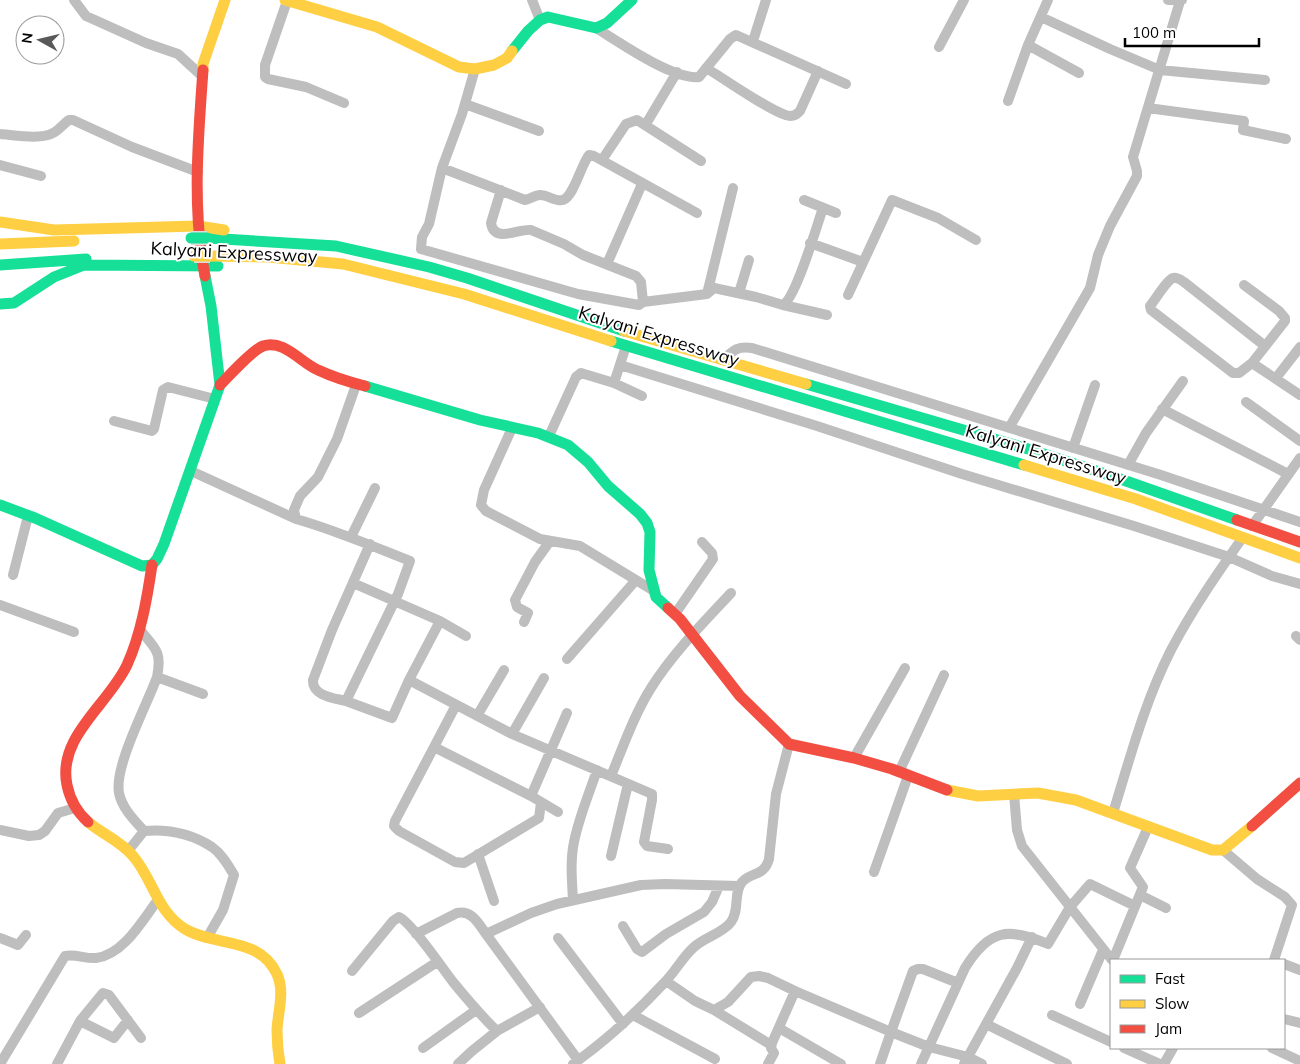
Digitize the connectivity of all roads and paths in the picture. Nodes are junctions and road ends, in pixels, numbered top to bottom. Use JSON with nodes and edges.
{"nodes":[{"id":1,"x":74,"y":0,"type":"edge"},
{"id":2,"x":225,"y":0,"type":"edge"},
{"id":3,"x":286,"y":0,"type":"edge"},
{"id":4,"x":532,"y":0,"type":"edge"},
{"id":5,"x":632,"y":0,"type":"edge"},
{"id":6,"x":766,"y":0,"type":"edge"},
{"id":7,"x":964,"y":0,"type":"edge"},
{"id":8,"x":1048,"y":0,"type":"edge"},
{"id":9,"x":1168,"y":0,"type":"edge"},
{"id":10,"x":1181,"y":1,"type":"edge"},
{"id":11,"x":1040,"y":17,"type":"junction"},
{"id":12,"x":540,"y":20,"type":"junction"},
{"id":13,"x":596,"y":28,"type":"junction"},
{"id":14,"x":753,"y":42,"type":"junction"},
{"id":15,"x":1028,"y":45,"type":"junction"},
{"id":16,"x":938,"y":47,"type":"dead end"},
{"id":17,"x":706,"y":68,"type":"junction"},
{"id":18,"x":476,"y":69,"type":"junction"},
{"id":19,"x":1160,"y":70,"type":"junction"},
{"id":20,"x":818,"y":71,"type":"junction"},
{"id":21,"x":677,"y":72,"type":"junction"},
{"id":22,"x":1079,"y":73,"type":"dead end"},
{"id":23,"x":203,"y":76,"type":"junction"},
{"id":24,"x":1265,"y":80,"type":"dead end"},
{"id":25,"x":846,"y":84,"type":"dead end"},
{"id":26,"x":1008,"y":100,"type":"dead end"},
{"id":27,"x":344,"y":102,"type":"dead end"},
{"id":28,"x":465,"y":104,"type":"junction"},
{"id":29,"x":1148,"y":108,"type":"junction"},
{"id":30,"x":646,"y":124,"type":"junction"},
{"id":31,"x":540,"y":131,"type":"dead end"},
{"id":32,"x":0,"y":134,"type":"edge"},
{"id":33,"x":1286,"y":139,"type":"dead end"},
{"id":34,"x":602,"y":160,"type":"junction"},
{"id":35,"x":701,"y":161,"type":"dead end"},
{"id":36,"x":0,"y":164,"type":"edge"},
{"id":37,"x":442,"y":168,"type":"junction"},
{"id":38,"x":198,"y":172,"type":"junction"},
{"id":39,"x":41,"y":176,"type":"dead end"},
{"id":40,"x":642,"y":184,"type":"junction"},
{"id":41,"x":733,"y":188,"type":"dead end"},
{"id":42,"x":500,"y":190,"type":"junction"},
{"id":43,"x":804,"y":200,"type":"dead end"},
{"id":44,"x":823,"y":208,"type":"junction"},
{"id":45,"x":697,"y":213,"type":"dead end"},
{"id":46,"x":836,"y":213,"type":"dead end"},
{"id":47,"x":0,"y":222,"type":"edge"},
{"id":48,"x":198,"y":226,"type":"junction"},
{"id":49,"x":976,"y":240,"type":"dead end"},
{"id":50,"x":810,"y":243,"type":"junction"},
{"id":51,"x":0,"y":244,"type":"edge"},
{"id":52,"x":749,"y":260,"type":"dead end"},
{"id":53,"x":206,"y":261,"type":"junction"},
{"id":54,"x":864,"y":262,"type":"junction"},
{"id":55,"x":607,"y":264,"type":"junction"},
{"id":56,"x":0,"y":265,"type":"edge"},
{"id":57,"x":335,"y":275,"type":"dead end"},
{"id":58,"x":467,"y":278,"type":"junction"},
{"id":59,"x":1244,"y":285,"type":"dead end"},
{"id":60,"x":739,"y":293,"type":"junction"},
{"id":61,"x":464,"y":294,"type":"junction"},
{"id":62,"x":707,"y":294,"type":"junction"},
{"id":63,"x":848,"y":295,"type":"dead end"},
{"id":64,"x":446,"y":301,"type":"dead end"},
{"id":65,"x":643,"y":302,"type":"junction"},
{"id":66,"x":0,"y":304,"type":"edge"},
{"id":67,"x":783,"y":305,"type":"junction"},
{"id":68,"x":827,"y":315,"type":"dead end"},
{"id":69,"x":626,"y":346,"type":"junction"},
{"id":70,"x":1265,"y":346,"type":"junction"},
{"id":71,"x":1300,"y":347,"type":"edge"},
{"id":72,"x":723,"y":360,"type":"junction"},
{"id":73,"x":1252,"y":363,"type":"junction"},
{"id":74,"x":620,"y":366,"type":"junction"},
{"id":75,"x":1276,"y":378,"type":"junction"},
{"id":76,"x":1184,"y":380,"type":"dead end"},
{"id":77,"x":614,"y":383,"type":"junction"},
{"id":78,"x":220,"y":385,"type":"junction"},
{"id":79,"x":356,"y":385,"type":"junction"},
{"id":80,"x":1095,"y":385,"type":"dead end"},
{"id":81,"x":1300,"y":395,"type":"edge"},
{"id":82,"x":642,"y":396,"type":"dead end"},
{"id":83,"x":215,"y":399,"type":"junction"},
{"id":84,"x":1246,"y":402,"type":"dead end"},
{"id":85,"x":1162,"y":408,"type":"junction"},
{"id":86,"x":114,"y":421,"type":"dead end"},
{"id":87,"x":512,"y":428,"type":"junction"},
{"id":88,"x":1009,"y":428,"type":"junction"},
{"id":89,"x":549,"y":436,"type":"junction"},
{"id":90,"x":1300,"y":441,"type":"edge"},
{"id":91,"x":1073,"y":448,"type":"junction"},
{"id":92,"x":1300,"y":458,"type":"edge"},
{"id":93,"x":1128,"y":465,"type":"junction"},
{"id":94,"x":191,"y":471,"type":"junction"},
{"id":95,"x":1288,"y":474,"type":"junction"},
{"id":96,"x":375,"y":488,"type":"dead end"},
{"id":97,"x":0,"y":505,"type":"edge"},
{"id":98,"x":1262,"y":511,"type":"junction"},
{"id":99,"x":28,"y":516,"type":"junction"},
{"id":100,"x":296,"y":519,"type":"junction"},
{"id":101,"x":1300,"y":522,"type":"edge"},
{"id":102,"x":1252,"y":526,"type":"junction"},
{"id":103,"x":351,"y":537,"type":"junction"},
{"id":104,"x":550,"y":540,"type":"junction"},
{"id":105,"x":1241,"y":540,"type":"junction"},
{"id":106,"x":702,"y":542,"type":"dead end"},
{"id":107,"x":1300,"y":542,"type":"edge"},
{"id":108,"x":370,"y":544,"type":"junction"},
{"id":109,"x":1231,"y":555,"type":"junction"},
{"id":110,"x":1300,"y":558,"type":"edge"},
{"id":111,"x":152,"y":565,"type":"junction"},
{"id":112,"x":14,"y":575,"type":"dead end"},
{"id":113,"x":636,"y":580,"type":"junction"},
{"id":114,"x":353,"y":582,"type":"junction"},
{"id":115,"x":1300,"y":584,"type":"edge"},
{"id":116,"x":654,"y":591,"type":"junction"},
{"id":117,"x":731,"y":593,"type":"dead end"},
{"id":118,"x":395,"y":600,"type":"junction"},
{"id":119,"x":0,"y":605,"type":"edge"},
{"id":120,"x":676,"y":614,"type":"junction"},
{"id":121,"x":440,"y":621,"type":"junction"},
{"id":122,"x":524,"y":622,"type":"dead end"},
{"id":123,"x":141,"y":631,"type":"junction"},
{"id":124,"x":74,"y":632,"type":"dead end"},
{"id":125,"x":692,"y":635,"type":"junction"},
{"id":126,"x":466,"y":636,"type":"dead end"},
{"id":127,"x":567,"y":659,"type":"dead end"},
{"id":128,"x":905,"y":668,"type":"dead end"},
{"id":129,"x":504,"y":670,"type":"dead end"},
{"id":130,"x":944,"y":675,"type":"dead end"},
{"id":131,"x":157,"y":677,"type":"junction"},
{"id":132,"x":544,"y":678,"type":"dead end"},
{"id":133,"x":409,"y":680,"type":"junction"},
{"id":134,"x":204,"y":694,"type":"dead end"},
{"id":135,"x":346,"y":701,"type":"junction"},
{"id":136,"x":456,"y":705,"type":"junction"},
{"id":137,"x":566,"y":713,"type":"dead end"},
{"id":138,"x":477,"y":716,"type":"junction"},
{"id":139,"x":512,"y":734,"type":"junction"},
{"id":140,"x":789,"y":744,"type":"junction"},
{"id":141,"x":434,"y":747,"type":"junction"},
{"id":142,"x":550,"y":751,"type":"junction"},
{"id":143,"x":854,"y":758,"type":"junction"},
{"id":144,"x":597,"y":770,"type":"junction"},
{"id":145,"x":904,"y":774,"type":"junction"},
{"id":146,"x":611,"y":776,"type":"junction"},
{"id":147,"x":1300,"y":783,"type":"edge"},
{"id":148,"x":628,"y":784,"type":"junction"},
{"id":149,"x":1014,"y":794,"type":"junction"},
{"id":150,"x":531,"y":796,"type":"junction"},
{"id":151,"x":541,"y":802,"type":"junction"},
{"id":152,"x":75,"y":808,"type":"junction"},
{"id":153,"x":558,"y":812,"type":"dead end"},
{"id":154,"x":1112,"y":813,"type":"junction"},
{"id":155,"x":1148,"y":827,"type":"junction"},
{"id":156,"x":0,"y":830,"type":"edge"},
{"id":157,"x":144,"y":831,"type":"junction"},
{"id":158,"x":668,"y":850,"type":"dead end"},
{"id":159,"x":1223,"y":850,"type":"junction"},
{"id":160,"x":128,"y":851,"type":"junction"},
{"id":161,"x":478,"y":854,"type":"junction"},
{"id":162,"x":611,"y":856,"type":"dead end"},
{"id":163,"x":874,"y":872,"type":"dead end"},
{"id":164,"x":719,"y":886,"type":"junction"},
{"id":165,"x":739,"y":886,"type":"junction"},
{"id":166,"x":1140,"y":895,"type":"junction"},
{"id":167,"x":573,"y":900,"type":"junction"},
{"id":168,"x":157,"y":901,"type":"junction"},
{"id":169,"x":494,"y":901,"type":"dead end"},
{"id":170,"x":1135,"y":906,"type":"junction"},
{"id":171,"x":1070,"y":907,"type":"junction"},
{"id":172,"x":1166,"y":908,"type":"dead end"},
{"id":173,"x":623,"y":926,"type":"dead end"},
{"id":174,"x":416,"y":934,"type":"junction"},
{"id":175,"x":486,"y":934,"type":"junction"},
{"id":176,"x":26,"y":935,"type":"dead end"},
{"id":177,"x":1032,"y":937,"type":"junction"},
{"id":178,"x":0,"y":938,"type":"edge"},
{"id":179,"x":207,"y":938,"type":"junction"},
{"id":180,"x":558,"y":938,"type":"dead end"},
{"id":181,"x":1103,"y":950,"type":"junction"},
{"id":182,"x":1111,"y":959,"type":"edge"},
{"id":183,"x":1112,"y":959,"type":"edge"},
{"id":184,"x":1274,"y":959,"type":"edge"},
{"id":185,"x":438,"y":962,"type":"junction"},
{"id":186,"x":1285,"y":964,"type":"edge"},
{"id":187,"x":1300,"y":970,"type":"edge"},
{"id":188,"x":352,"y":971,"type":"dead end"},
{"id":189,"x":666,"y":981,"type":"junction"},
{"id":190,"x":958,"y":983,"type":"junction"},
{"id":191,"x":796,"y":991,"type":"junction"},
{"id":192,"x":1080,"y":1004,"type":"dead end"},
{"id":193,"x":540,"y":1007,"type":"junction"},
{"id":194,"x":476,"y":1010,"type":"junction"},
{"id":195,"x":714,"y":1010,"type":"junction"},
{"id":196,"x":359,"y":1013,"type":"dead end"},
{"id":197,"x":633,"y":1015,"type":"junction"},
{"id":198,"x":1052,"y":1015,"type":"dead end"},
{"id":199,"x":1285,"y":1019,"type":"edge"},
{"id":200,"x":128,"y":1020,"type":"junction"},
{"id":201,"x":80,"y":1021,"type":"junction"},
{"id":202,"x":1300,"y":1023,"type":"edge"},
{"id":203,"x":623,"y":1024,"type":"junction"},
{"id":204,"x":986,"y":1024,"type":"junction"},
{"id":205,"x":779,"y":1028,"type":"junction"},
{"id":206,"x":497,"y":1031,"type":"junction"},
{"id":207,"x":892,"y":1032,"type":"junction"},
{"id":208,"x":141,"y":1038,"type":"dead end"},
{"id":209,"x":1110,"y":1042,"type":"edge"},
{"id":210,"x":771,"y":1045,"type":"junction"},
{"id":211,"x":929,"y":1047,"type":"junction"},
{"id":212,"x":423,"y":1048,"type":"dead end"},
{"id":213,"x":1129,"y":1049,"type":"edge"},
{"id":214,"x":1172,"y":1049,"type":"edge"},
{"id":215,"x":1274,"y":1049,"type":"edge"},
{"id":216,"x":714,"y":1059,"type":"dead end"},
{"id":217,"x":966,"y":1060,"type":"edge"},
{"id":218,"x":1293,"y":1060,"type":"edge"},
{"id":219,"x":1052,"y":1061,"type":"edge"},
{"id":220,"x":576,"y":1062,"type":"edge"},
{"id":221,"x":0,"y":1064,"type":"edge"},
{"id":222,"x":57,"y":1064,"type":"edge"},
{"id":223,"x":280,"y":1064,"type":"edge"},
{"id":224,"x":458,"y":1064,"type":"edge"},
{"id":225,"x":768,"y":1064,"type":"edge"},
{"id":226,"x":841,"y":1064,"type":"edge"},
{"id":227,"x":880,"y":1064,"type":"edge"},
{"id":228,"x":921,"y":1064,"type":"edge"},
{"id":229,"x":982,"y":1064,"type":"edge"},
{"id":230,"x":1068,"y":1064,"type":"edge"},
{"id":231,"x":1160,"y":1064,"type":"edge"},
{"id":232,"x":1164,"y":1064,"type":"edge"}],
"edges":[{"from":1,"to":23,"type":"street"},
{"from":2,"to":23,"type":"main road"},
{"from":3,"to":18,"type":"main road"},
{"from":3,"to":27,"type":"street"},
{"from":4,"to":12,"type":"street"},
{"from":5,"to":13,"type":"main road"},
{"from":6,"to":14,"type":"street"},
{"from":7,"to":16,"type":"street"},
{"from":8,"to":11,"type":"street"},
{"from":9,"to":10,"type":"street"},
{"from":10,"to":19,"type":"street"},
{"from":11,"to":15,"type":"street"},
{"from":11,"to":19,"type":"street"},
{"from":12,"to":13,"type":"main road"},
{"from":12,"to":18,"type":"main road"},
{"from":13,"to":21,"type":"street"},
{"from":14,"to":17,"type":"street"},
{"from":14,"to":20,"type":"street"},
{"from":15,"to":22,"type":"street"},
{"from":15,"to":26,"type":"street"},
{"from":17,"to":20,"type":"street"},
{"from":17,"to":21,"type":"street"},
{"from":18,"to":28,"type":"street"},
{"from":19,"to":24,"type":"street"},
{"from":19,"to":29,"type":"street"},
{"from":20,"to":25,"type":"street"},
{"from":21,"to":30,"type":"street"},
{"from":23,"to":38,"type":"main road"},
{"from":28,"to":31,"type":"street"},
{"from":28,"to":37,"type":"street"},
{"from":29,"to":33,"type":"street"},
{"from":29,"to":88,"type":"street"},
{"from":30,"to":34,"type":"street"},
{"from":30,"to":35,"type":"street"},
{"from":32,"to":38,"type":"street"},
{"from":34,"to":40,"type":"street"},
{"from":34,"to":42,"type":"street"},
{"from":36,"to":39,"type":"street"},
{"from":37,"to":42,"type":"street"},
{"from":37,"to":65,"type":"street"},
{"from":38,"to":48,"type":"main road"},
{"from":40,"to":45,"type":"street"},
{"from":40,"to":55,"type":"street"},
{"from":41,"to":62,"type":"street"},
{"from":42,"to":55,"type":"street"},
{"from":43,"to":44,"type":"street"},
{"from":44,"to":46,"type":"street"},
{"from":44,"to":50,"type":"street"},
{"from":47,"to":48,"type":"main road","name":"Kalyani Expressway"},
{"from":48,"to":53,"type":"main road"},
{"from":48,"to":58,"type":"main road","name":"Kalyani Expressway"},
{"from":49,"to":54,"type":"street"},
{"from":50,"to":54,"type":"street"},
{"from":50,"to":67,"type":"street"},
{"from":51,"to":58,"type":"main road","bridge":true},
{"from":52,"to":60,"type":"street"},
{"from":53,"to":56,"type":"main road","bridge":true},
{"from":53,"to":57,"type":"main road","name":"Kalyani Expressway"},
{"from":53,"to":61,"type":"main road","name":"Kalyani Expressway"},
{"from":53,"to":66,"type":"main road","name":"Kalyani Expressway"},
{"from":53,"to":78,"type":"main road"},
{"from":54,"to":63,"type":"street"},
{"from":55,"to":65,"type":"street"},
{"from":58,"to":72,"type":"main road","name":"Kalyani Expressway"},
{"from":59,"to":70,"type":"street"},
{"from":60,"to":62,"type":"street"},
{"from":60,"to":67,"type":"street"},
{"from":61,"to":64,"type":"main road"},
{"from":61,"to":69,"type":"main road","name":"Kalyani Expressway"},
{"from":62,"to":65,"type":"street"},
{"from":67,"to":68,"type":"street"},
{"from":69,"to":74,"type":"street"},
{"from":69,"to":105,"type":"main road","name":"Kalyani Expressway"},
{"from":70,"to":73,"type":"street"},
{"from":70,"to":73,"type":"street"},
{"from":71,"to":75,"type":"street"},
{"from":72,"to":88,"type":"street"},
{"from":72,"to":102,"type":"main road","name":"Kalyani Expressway"},
{"from":73,"to":75,"type":"street"},
{"from":74,"to":77,"type":"street"},
{"from":74,"to":109,"type":"street"},
{"from":75,"to":81,"type":"street"},
{"from":76,"to":85,"type":"street"},
{"from":77,"to":82,"type":"street"},
{"from":77,"to":89,"type":"street"},
{"from":78,"to":79,"type":"main road"},
{"from":78,"to":83,"type":"main road"},
{"from":79,"to":87,"type":"main road"},
{"from":79,"to":100,"type":"street"},
{"from":80,"to":91,"type":"street"},
{"from":83,"to":86,"type":"street"},
{"from":83,"to":94,"type":"main road"},
{"from":84,"to":90,"type":"street"},
{"from":85,"to":93,"type":"street"},
{"from":85,"to":95,"type":"street"},
{"from":87,"to":89,"type":"main road"},
{"from":87,"to":104,"type":"street"},
{"from":88,"to":91,"type":"street"},
{"from":89,"to":116,"type":"main road"},
{"from":91,"to":93,"type":"street"},
{"from":92,"to":95,"type":"street"},
{"from":93,"to":98,"type":"street"},
{"from":94,"to":100,"type":"street"},
{"from":94,"to":111,"type":"main road"},
{"from":95,"to":98,"type":"street"},
{"from":96,"to":103,"type":"street"},
{"from":97,"to":99,"type":"main road"},
{"from":98,"to":101,"type":"street"},
{"from":98,"to":102,"type":"street"},
{"from":99,"to":111,"type":"main road"},
{"from":99,"to":112,"type":"street"},
{"from":100,"to":103,"type":"street"},
{"from":102,"to":107,"type":"main road","name":"Kalyani Expressway"},
{"from":103,"to":108,"type":"street"},
{"from":104,"to":113,"type":"street"},
{"from":104,"to":122,"type":"street"},
{"from":105,"to":109,"type":"street"},
{"from":105,"to":110,"type":"main road","name":"Kalyani Expressway"},
{"from":106,"to":120,"type":"street"},
{"from":108,"to":114,"type":"street"},
{"from":108,"to":118,"type":"street"},
{"from":109,"to":115,"type":"street"},
{"from":109,"to":154,"type":"street"},
{"from":111,"to":123,"type":"main road"},
{"from":113,"to":116,"type":"street"},
{"from":113,"to":127,"type":"street"},
{"from":114,"to":118,"type":"street"},
{"from":114,"to":135,"type":"street"},
{"from":116,"to":120,"type":"main road"},
{"from":117,"to":125,"type":"street"},
{"from":118,"to":121,"type":"street"},
{"from":118,"to":135,"type":"street"},
{"from":119,"to":124,"type":"street"},
{"from":120,"to":125,"type":"main road"},
{"from":121,"to":126,"type":"street"},
{"from":121,"to":133,"type":"street"},
{"from":123,"to":131,"type":"street"},
{"from":123,"to":152,"type":"main road"},
{"from":125,"to":140,"type":"main road"},
{"from":125,"to":146,"type":"street"},
{"from":128,"to":143,"type":"street"},
{"from":129,"to":138,"type":"street"},
{"from":130,"to":145,"type":"street"},
{"from":131,"to":134,"type":"street"},
{"from":131,"to":157,"type":"street"},
{"from":132,"to":139,"type":"street"},
{"from":133,"to":135,"type":"street"},
{"from":133,"to":136,"type":"street"},
{"from":136,"to":138,"type":"street"},
{"from":136,"to":141,"type":"street"},
{"from":137,"to":142,"type":"street"},
{"from":138,"to":139,"type":"street"},
{"from":139,"to":142,"type":"street"},
{"from":140,"to":143,"type":"main road"},
{"from":140,"to":165,"type":"street"},
{"from":141,"to":150,"type":"street"},
{"from":141,"to":161,"type":"street"},
{"from":142,"to":144,"type":"street"},
{"from":142,"to":150,"type":"street"},
{"from":143,"to":145,"type":"main road"},
{"from":144,"to":146,"type":"street"},
{"from":144,"to":167,"type":"street"},
{"from":145,"to":149,"type":"main road"},
{"from":145,"to":163,"type":"street"},
{"from":146,"to":148,"type":"street"},
{"from":147,"to":159,"type":"main road"},
{"from":148,"to":158,"type":"street"},
{"from":148,"to":162,"type":"street"},
{"from":149,"to":154,"type":"main road"},
{"from":149,"to":171,"type":"street"},
{"from":150,"to":151,"type":"street"},
{"from":151,"to":153,"type":"street"},
{"from":151,"to":161,"type":"street"},
{"from":152,"to":156,"type":"street"},
{"from":152,"to":160,"type":"main road"},
{"from":154,"to":155,"type":"main road"},
{"from":155,"to":159,"type":"main road"},
{"from":155,"to":166,"type":"street"},
{"from":157,"to":160,"type":"street"},
{"from":157,"to":179,"type":"street"},
{"from":159,"to":184,"type":"street"},
{"from":160,"to":168,"type":"main road"},
{"from":161,"to":169,"type":"street"},
{"from":164,"to":165,"type":"street"},
{"from":164,"to":167,"type":"street"},
{"from":164,"to":173,"type":"street"},
{"from":165,"to":189,"type":"street"},
{"from":166,"to":170,"type":"street"},
{"from":166,"to":172,"type":"street"},
{"from":167,"to":175,"type":"street"},
{"from":168,"to":179,"type":"main road"},
{"from":168,"to":221,"type":"street"},
{"from":170,"to":171,"type":"street"},
{"from":170,"to":183,"type":"street"},
{"from":171,"to":177,"type":"street"},
{"from":171,"to":181,"type":"street"},
{"from":174,"to":175,"type":"street"},
{"from":174,"to":185,"type":"street"},
{"from":174,"to":188,"type":"street"},
{"from":175,"to":193,"type":"street"},
{"from":176,"to":178,"type":"street"},
{"from":177,"to":190,"type":"street"},
{"from":177,"to":204,"type":"street"},
{"from":179,"to":223,"type":"main road"},
{"from":180,"to":203,"type":"street"},
{"from":181,"to":182,"type":"street"},
{"from":181,"to":192,"type":"street"},
{"from":185,"to":194,"type":"street"},
{"from":185,"to":196,"type":"street"},
{"from":186,"to":187,"type":"street"},
{"from":189,"to":195,"type":"street"},
{"from":189,"to":197,"type":"street"},
{"from":190,"to":207,"type":"street"},
{"from":190,"to":211,"type":"street"},
{"from":191,"to":195,"type":"street"},
{"from":191,"to":205,"type":"street"},
{"from":191,"to":207,"type":"street"},
{"from":193,"to":206,"type":"street"},
{"from":193,"to":220,"type":"street"},
{"from":194,"to":206,"type":"street"},
{"from":194,"to":212,"type":"street"},
{"from":195,"to":210,"type":"street"},
{"from":197,"to":203,"type":"street"},
{"from":197,"to":216,"type":"street"},
{"from":198,"to":209,"type":"street"},
{"from":199,"to":202,"type":"street"},
{"from":200,"to":201,"type":"street"},
{"from":200,"to":201,"type":"street"},
{"from":200,"to":208,"type":"street"},
{"from":201,"to":222,"type":"street"},
{"from":203,"to":220,"type":"street"},
{"from":204,"to":217,"type":"street"},
{"from":204,"to":219,"type":"street"},
{"from":205,"to":210,"type":"street"},
{"from":205,"to":226,"type":"street"},
{"from":206,"to":224,"type":"street"},
{"from":207,"to":211,"type":"street"},
{"from":207,"to":227,"type":"street"},
{"from":210,"to":225,"type":"street"},
{"from":211,"to":217,"type":"street"},
{"from":211,"to":228,"type":"street"},
{"from":213,"to":231,"type":"street"},
{"from":214,"to":232,"type":"street"},
{"from":215,"to":218,"type":"street"},
{"from":217,"to":229,"type":"street"},
{"from":219,"to":230,"type":"street"}]}
